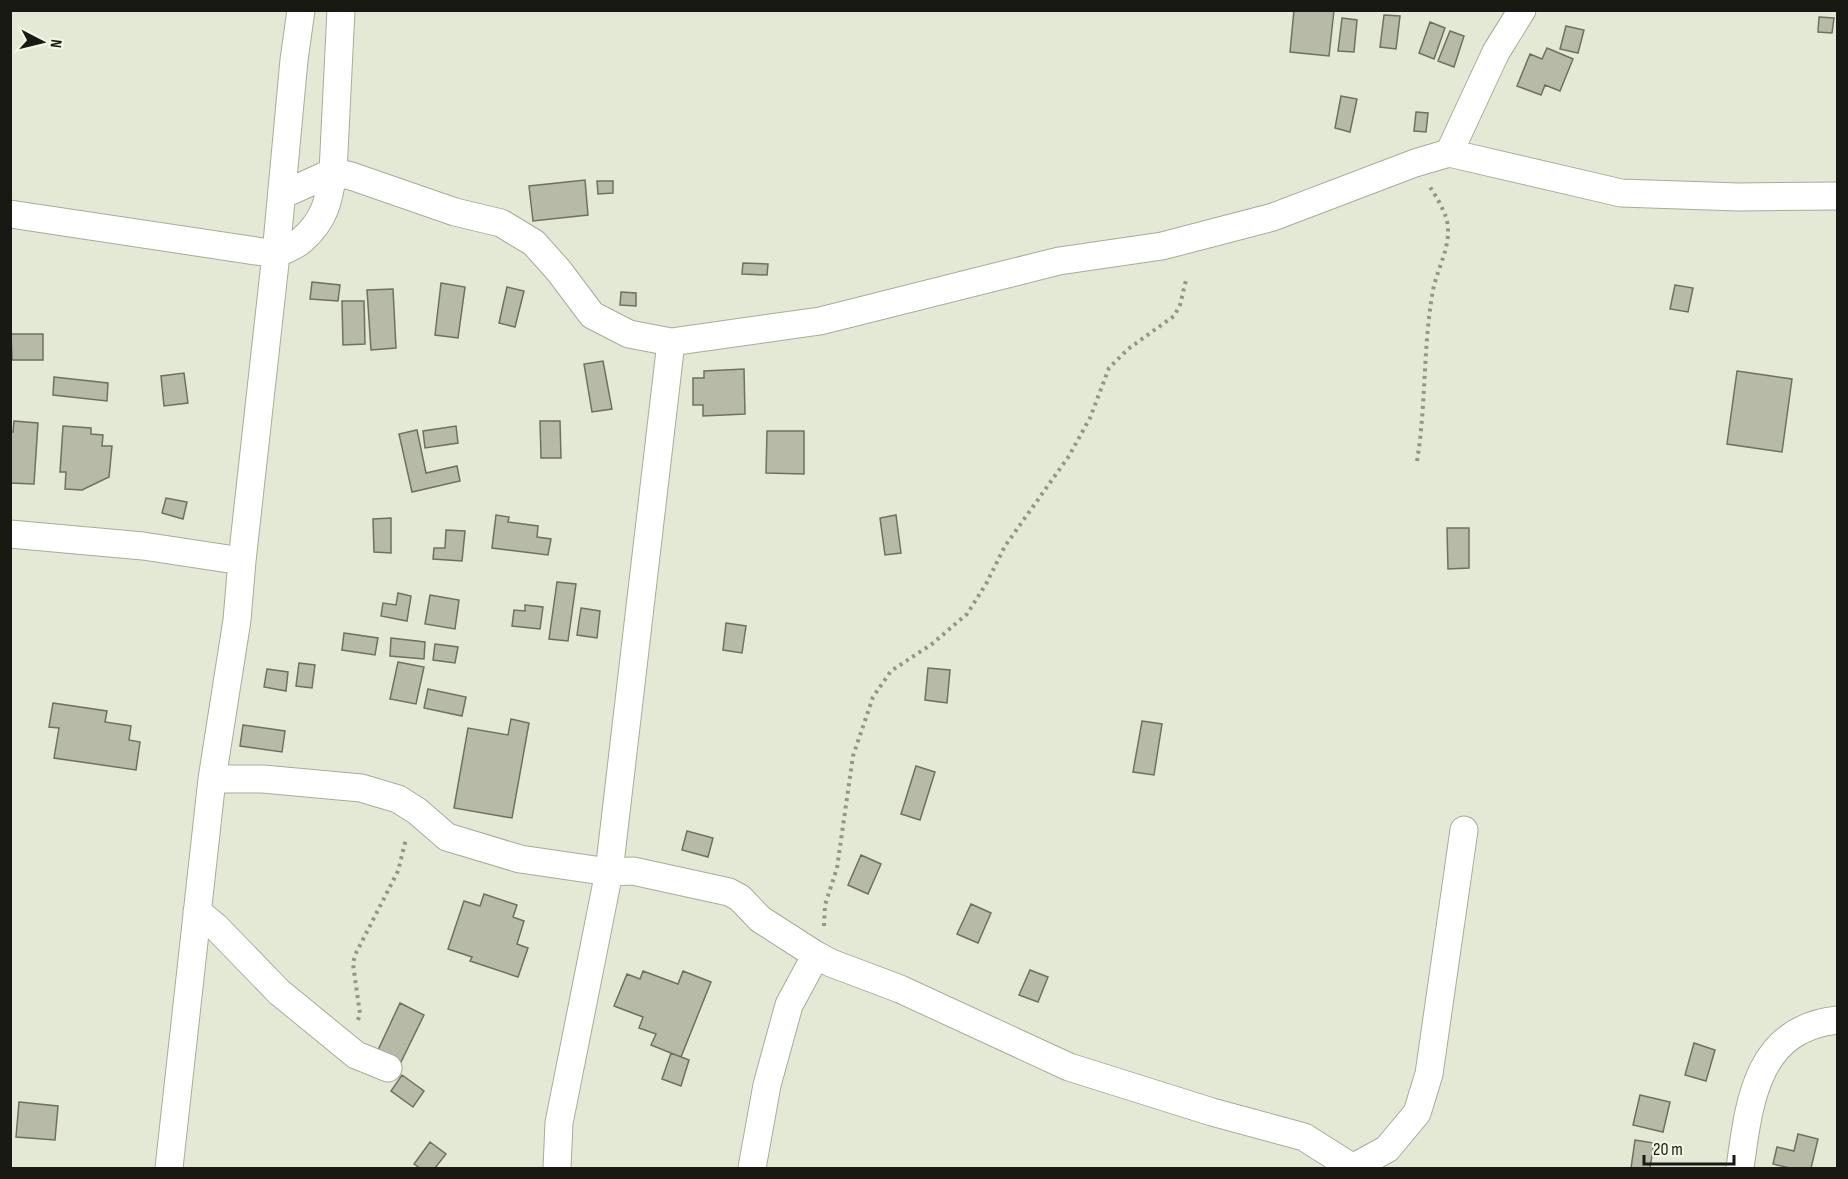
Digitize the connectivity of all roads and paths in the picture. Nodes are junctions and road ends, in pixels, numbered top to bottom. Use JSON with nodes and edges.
{"nodes":[{"id":1,"x":301,"y":10,"type":"edge"},
{"id":2,"x":341,"y":10,"type":"edge"},
{"id":3,"x":1522,"y":10,"type":"edge"},
{"id":4,"x":1449,"y":153,"type":"junction"},
{"id":5,"x":1416,"y":163,"type":"junction"},
{"id":6,"x":333,"y":172,"type":"junction"},
{"id":7,"x":282,"y":195,"type":"junction"},
{"id":8,"x":1838,"y":196,"type":"edge"},
{"id":9,"x":10,"y":214,"type":"edge"},
{"id":10,"x":276,"y":254,"type":"junction"},
{"id":11,"x":1186,"y":280,"type":"dead end"},
{"id":12,"x":671,"y":342,"type":"junction"},
{"id":13,"x":1417,"y":461,"type":"dead end"},
{"id":14,"x":10,"y":534,"type":"edge"},
{"id":15,"x":242,"y":561,"type":"junction"},
{"id":16,"x":212,"y":779,"type":"junction"},
{"id":17,"x":417,"y":811,"type":"junction"},
{"id":18,"x":1464,"y":831,"type":"dead end"},
{"id":19,"x":609,"y":872,"type":"junction"},
{"id":20,"x":197,"y":911,"type":"junction"},
{"id":21,"x":816,"y":956,"type":"junction"},
{"id":22,"x":1838,"y":1020,"type":"edge"},
{"id":23,"x":347,"y":1048,"type":"junction"},
{"id":24,"x":388,"y":1068,"type":"dead end"},
{"id":25,"x":169,"y":1168,"type":"edge"},
{"id":26,"x":557,"y":1168,"type":"edge"},
{"id":27,"x":752,"y":1168,"type":"edge"},
{"id":28,"x":1352,"y":1168,"type":"edge"},
{"id":29,"x":1740,"y":1168,"type":"edge"}],
"edges":[{"from":1,"to":7,"type":"street"},
{"from":2,"to":6,"type":"street"},
{"from":3,"to":4,"type":"street"},
{"from":4,"to":5,"type":"street"},
{"from":4,"to":8,"type":"street"},
{"from":5,"to":12,"type":"street"},
{"from":5,"to":13,"type":"path"},
{"from":6,"to":7,"type":"street"},
{"from":6,"to":10,"type":"street"},
{"from":6,"to":12,"type":"street"},
{"from":7,"to":10,"type":"street"},
{"from":9,"to":10,"type":"street"},
{"from":10,"to":15,"type":"street"},
{"from":11,"to":21,"type":"path"},
{"from":12,"to":19,"type":"street"},
{"from":14,"to":15,"type":"street"},
{"from":15,"to":16,"type":"street"},
{"from":16,"to":17,"type":"street"},
{"from":16,"to":20,"type":"street"},
{"from":17,"to":19,"type":"street"},
{"from":17,"to":23,"type":"path"},
{"from":18,"to":28,"type":"street"},
{"from":19,"to":21,"type":"street"},
{"from":19,"to":26,"type":"street"},
{"from":20,"to":23,"type":"street"},
{"from":20,"to":25,"type":"street"},
{"from":21,"to":27,"type":"street"},
{"from":21,"to":28,"type":"street"},
{"from":22,"to":29,"type":"street"},
{"from":23,"to":24,"type":"street"}]}
